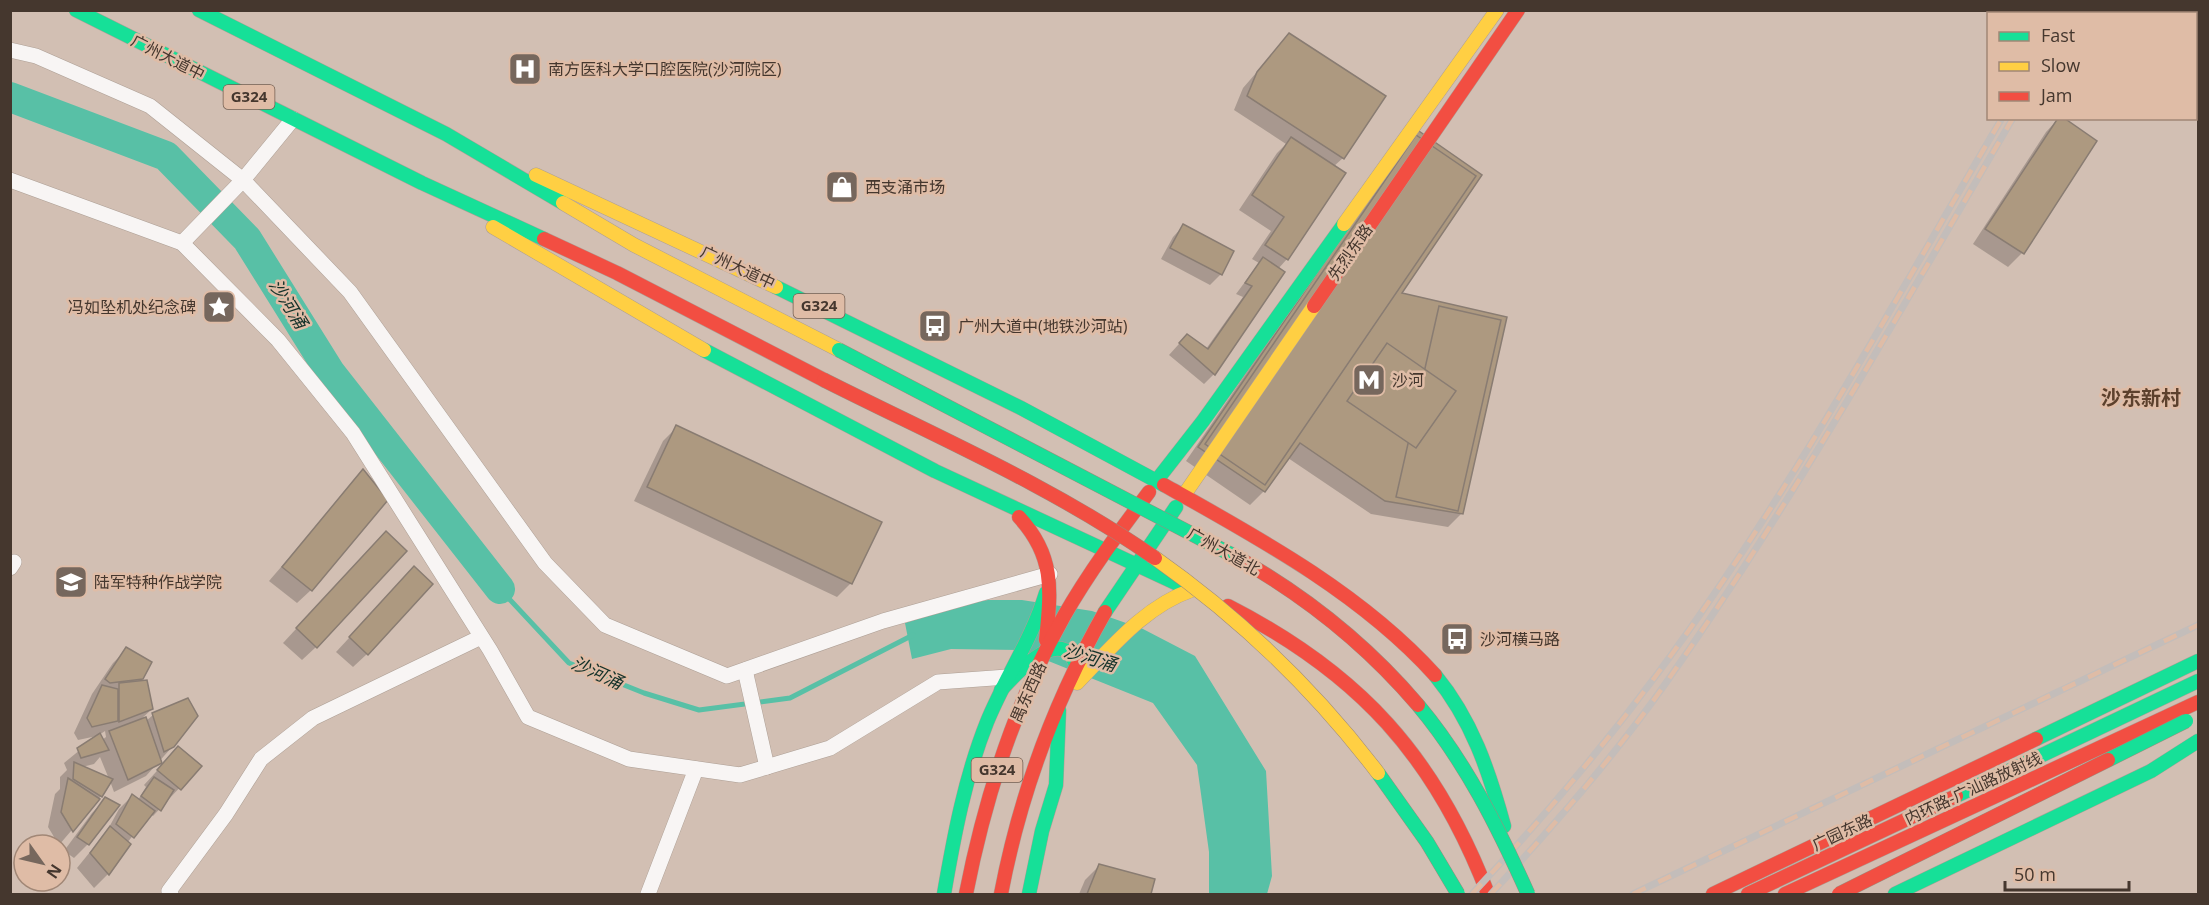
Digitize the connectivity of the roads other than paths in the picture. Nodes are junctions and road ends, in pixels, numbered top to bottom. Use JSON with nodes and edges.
{"nodes":[{"id":1,"x":76,"y":10,"type":"edge"},
{"id":2,"x":199,"y":10,"type":"edge"},
{"id":3,"x":1497,"y":10,"type":"edge"},
{"id":4,"x":1518,"y":10,"type":"edge"},
{"id":5,"x":10,"y":50,"type":"edge"},
{"id":6,"x":1427,"y":110,"type":"junction"},
{"id":7,"x":293,"y":119,"type":"junction"},
{"id":8,"x":1441,"y":121,"type":"junction"},
{"id":9,"x":446,"y":134,"type":"junction"},
{"id":10,"x":10,"y":180,"type":"edge"},
{"id":11,"x":243,"y":180,"type":"junction"},
{"id":12,"x":422,"y":183,"type":"junction"},
{"id":13,"x":182,"y":243,"type":"junction"},
{"id":14,"x":839,"y":350,"type":"joint"},
{"id":15,"x":1157,"y":480,"type":"junction"},
{"id":16,"x":1184,"y":495,"type":"junction"},
{"id":17,"x":1009,"y":507,"type":"junction"},
{"id":18,"x":1104,"y":554,"type":"junction"},
{"id":19,"x":1134,"y":566,"type":"junction"},
{"id":20,"x":1050,"y":574,"type":"junction"},
{"id":21,"x":1192,"y":590,"type":"junction"},
{"id":22,"x":1051,"y":632,"type":"junction"},
{"id":23,"x":482,"y":637,"type":"junction"},
{"id":24,"x":1046,"y":651,"type":"junction"},
{"id":25,"x":2199,"y":662,"type":"edge"},
{"id":26,"x":1078,"y":666,"type":"junction"},
{"id":27,"x":746,"y":675,"type":"junction"},
{"id":28,"x":2199,"y":681,"type":"edge"},
{"id":29,"x":1004,"y":683,"type":"junction"},
{"id":30,"x":1061,"y":701,"type":"junction"},
{"id":31,"x":2199,"y":702,"type":"edge"},
{"id":32,"x":2195,"y":718,"type":"edge"},
{"id":33,"x":2199,"y":741,"type":"edge"},
{"id":34,"x":767,"y":767,"type":"junction"},
{"id":35,"x":696,"y":769,"type":"junction"},
{"id":36,"x":171,"y":894,"type":"edge"},
{"id":37,"x":648,"y":894,"type":"edge"},
{"id":38,"x":944,"y":894,"type":"edge"},
{"id":39,"x":966,"y":894,"type":"edge"},
{"id":40,"x":1001,"y":894,"type":"edge"},
{"id":41,"x":1029,"y":894,"type":"edge"},
{"id":42,"x":1458,"y":894,"type":"edge"},
{"id":43,"x":1488,"y":894,"type":"edge"},
{"id":44,"x":1523,"y":894,"type":"edge"},
{"id":45,"x":1528,"y":894,"type":"edge"},
{"id":46,"x":1713,"y":894,"type":"edge"},
{"id":47,"x":1748,"y":894,"type":"edge"},
{"id":48,"x":1785,"y":894,"type":"edge"},
{"id":49,"x":1809,"y":894,"type":"edge"},
{"id":50,"x":1839,"y":894,"type":"edge"},
{"id":51,"x":1895,"y":894,"type":"edge"}],
"edges":[{"from":1,"to":7,"type":"main road","name":"广州大道中","number":"G324"},
{"from":2,"to":9,"type":"main road","name":"广州大道中","number":"G324"},
{"from":3,"to":6,"type":"main road","name":"先烈东路"},
{"from":4,"to":8,"type":"main road","name":"先烈东路"},
{"from":5,"to":11,"type":"street"},
{"from":6,"to":8,"type":"main road"},
{"from":6,"to":15,"type":"main road","name":"先烈东路"},
{"from":7,"to":11,"type":"street"},
{"from":7,"to":12,"type":"main road","name":"广州大道中","number":"G324"},
{"from":8,"to":16,"type":"main road","name":"先烈东路"},
{"from":9,"to":14,"type":"main road","name":"广州大道中"},
{"from":9,"to":15,"type":"main road","name":"广州大道中","number":"G324"},
{"from":10,"to":13,"type":"street"},
{"from":11,"to":13,"type":"street"},
{"from":11,"to":27,"type":"street"},
{"from":12,"to":17,"type":"main road","name":"广州大道中","number":"G324"},
{"from":12,"to":42,"type":"main road","name":"广州大道中","bridge":true},
{"from":13,"to":23,"type":"street"},
{"from":14,"to":45,"type":"main road","name":"广州大道北","bridge":true},
{"from":15,"to":16,"type":"main road","name":"广州大道中","number":"G324"},
{"from":15,"to":18,"type":"main road","name":"禺东西路"},
{"from":16,"to":19,"type":"main road","name":"禺东西路","number":"G324"},
{"from":16,"to":44,"type":"main road","name":"广州大道北"},
{"from":17,"to":18,"type":"main road"},
{"from":17,"to":20,"type":"main road","number":"G324"},
{"from":18,"to":19,"type":"main road"},
{"from":18,"to":22,"type":"main road","name":"禺东西路"},
{"from":19,"to":21,"type":"main road"},
{"from":19,"to":26,"type":"main road","name":"禺东西路","number":"G324"},
{"from":20,"to":22,"type":"main road","number":"G324"},
{"from":20,"to":27,"type":"street"},
{"from":20,"to":29,"type":"main road"},
{"from":21,"to":30,"type":"main road"},
{"from":21,"to":43,"type":"main road"},
{"from":22,"to":24,"type":"main road","name":"禺东西路"},
{"from":23,"to":35,"type":"street"},
{"from":23,"to":36,"type":"street"},
{"from":24,"to":26,"type":"main road"},
{"from":24,"to":29,"type":"main road"},
{"from":24,"to":39,"type":"main road","name":"禺东西路","number":"G324"},
{"from":25,"to":46,"type":"main road","name":"广园东路"},
{"from":26,"to":30,"type":"main road","name":"禺东西路","number":"G324"},
{"from":27,"to":34,"type":"street"},
{"from":28,"to":47,"type":"main road","name":"内环路-广汕路放射线"},
{"from":29,"to":34,"type":"street"},
{"from":29,"to":38,"type":"main road"},
{"from":30,"to":40,"type":"main road","name":"禺东西路","number":"G324"},
{"from":30,"to":41,"type":"main road"},
{"from":31,"to":48,"type":"main road"},
{"from":32,"to":49,"type":"main road"},
{"from":32,"to":50,"type":"main road","name":"内环路-广汕路放射线","bridge":true},
{"from":33,"to":51,"type":"main road"},
{"from":34,"to":35,"type":"street"},
{"from":35,"to":37,"type":"street"}]}
